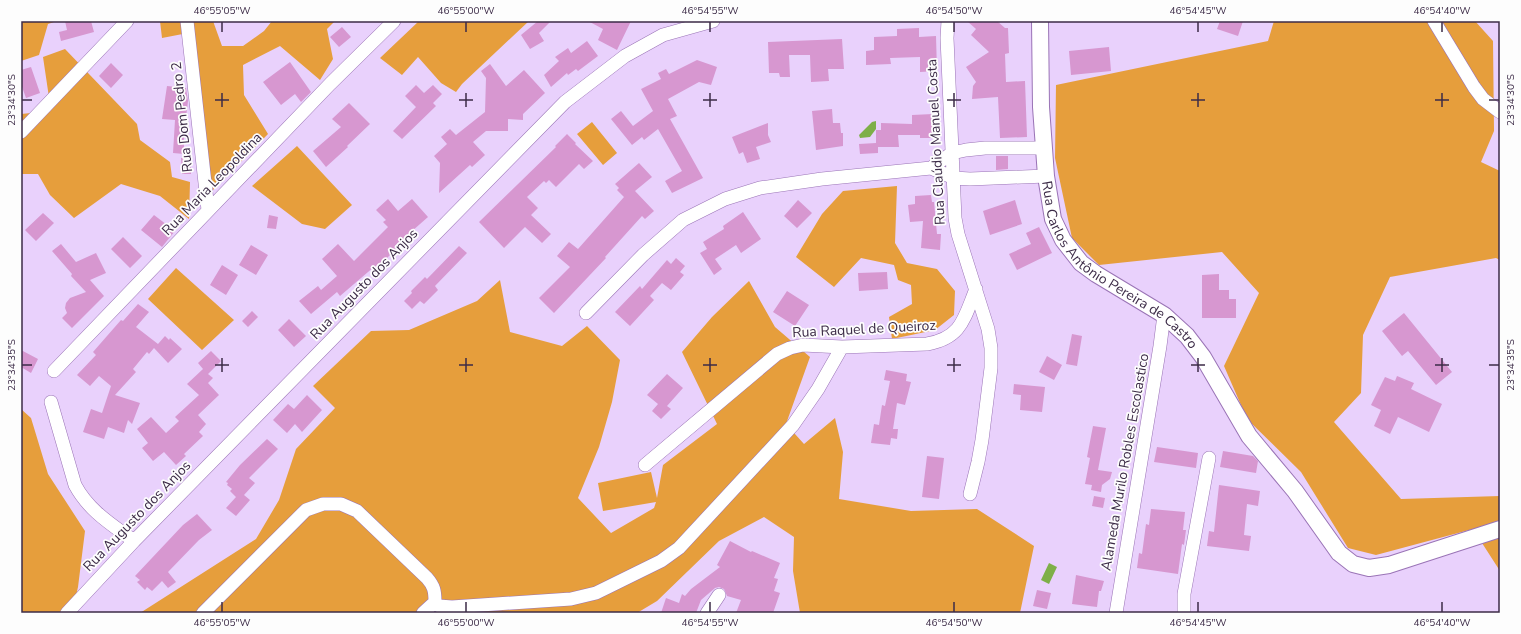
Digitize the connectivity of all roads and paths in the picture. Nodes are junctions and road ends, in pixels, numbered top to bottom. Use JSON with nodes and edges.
{"nodes":[{"id":1,"x":127,"y":21,"type":"edge"},
{"id":2,"x":187,"y":21,"type":"edge"},
{"id":3,"x":394,"y":21,"type":"edge"},
{"id":4,"x":713,"y":21,"type":"edge"},
{"id":5,"x":948,"y":21,"type":"edge"},
{"id":6,"x":1040,"y":21,"type":"edge"},
{"id":7,"x":1434,"y":21,"type":"edge"},
{"id":8,"x":1500,"y":112,"type":"edge"},
{"id":9,"x":21,"y":132,"type":"edge"},
{"id":10,"x":1044,"y":148,"type":"junction"},
{"id":11,"x":952,"y":153,"type":"junction"},
{"id":12,"x":931,"y":168,"type":"junction"},
{"id":13,"x":1046,"y":176,"type":"junction"},
{"id":14,"x":954,"y":178,"type":"junction"},
{"id":15,"x":208,"y":210,"type":"junction"},
{"id":16,"x":976,"y":289,"type":"junction"},
{"id":17,"x":586,"y":313,"type":"dead end"},
{"id":18,"x":1164,"y":315,"type":"junction"},
{"id":19,"x":842,"y":347,"type":"junction"},
{"id":20,"x":54,"y":371,"type":"dead end"},
{"id":21,"x":51,"y":402,"type":"dead end"},
{"id":22,"x":1209,"y":458,"type":"dead end"},
{"id":23,"x":645,"y":465,"type":"dead end"},
{"id":24,"x":970,"y":494,"type":"dead end"},
{"id":25,"x":1500,"y":529,"type":"edge"},
{"id":26,"x":134,"y":542,"type":"junction"},
{"id":27,"x":719,"y":595,"type":"dead end"},
{"id":28,"x":434,"y":602,"type":"junction"},
{"id":29,"x":67,"y":613,"type":"edge"},
{"id":30,"x":203,"y":613,"type":"edge"},
{"id":31,"x":424,"y":613,"type":"edge"},
{"id":32,"x":706,"y":613,"type":"edge"},
{"id":33,"x":1116,"y":613,"type":"edge"},
{"id":34,"x":1184,"y":613,"type":"edge"}],
"edges":[{"from":1,"to":9,"type":"street"},
{"from":2,"to":15,"type":"street","name":"Rua Dom Pedro 2"},
{"from":3,"to":15,"type":"street","name":"Rua Maria Leopoldina"},
{"from":4,"to":26,"type":"street","name":"Rua Augusto dos Anjos"},
{"from":5,"to":11,"type":"street","name":"Rua Claúdio Manuel Costa"},
{"from":6,"to":10,"type":"street","name":"Rua Carlos Antônio Pereira de Castro"},
{"from":7,"to":8,"type":"street"},
{"from":10,"to":11,"type":"street"},
{"from":10,"to":13,"type":"street","name":"Rua Carlos Antônio Pereira de Castro"},
{"from":11,"to":12,"type":"street"},
{"from":11,"to":14,"type":"street","name":"Rua Claúdio Manuel Costa"},
{"from":12,"to":14,"type":"street"},
{"from":12,"to":17,"type":"street"},
{"from":13,"to":14,"type":"street"},
{"from":13,"to":18,"type":"street","name":"Rua Carlos Antônio Pereira de Castro"},
{"from":14,"to":16,"type":"street","name":"Rua Claúdio Manuel Costa"},
{"from":15,"to":20,"type":"street","name":"Rua Maria Leopoldina"},
{"from":16,"to":19,"type":"street","name":"Rua Raquel de Queiroz"},
{"from":16,"to":24,"type":"street","name":"Rua Claúdio Manuel Costa"},
{"from":18,"to":25,"type":"street","name":"Rua Carlos Antônio Pereira de Castro"},
{"from":18,"to":33,"type":"street","name":"Alameda Murilo Robles Escolastico"},
{"from":19,"to":23,"type":"street","name":"Rua Raquel de Queiroz"},
{"from":19,"to":28,"type":"street"},
{"from":21,"to":26,"type":"street"},
{"from":22,"to":34,"type":"street"},
{"from":26,"to":29,"type":"street","name":"Rua Augusto dos Anjos"},
{"from":27,"to":32,"type":"street"},
{"from":28,"to":30,"type":"street"},
{"from":28,"to":31,"type":"street"}]}
